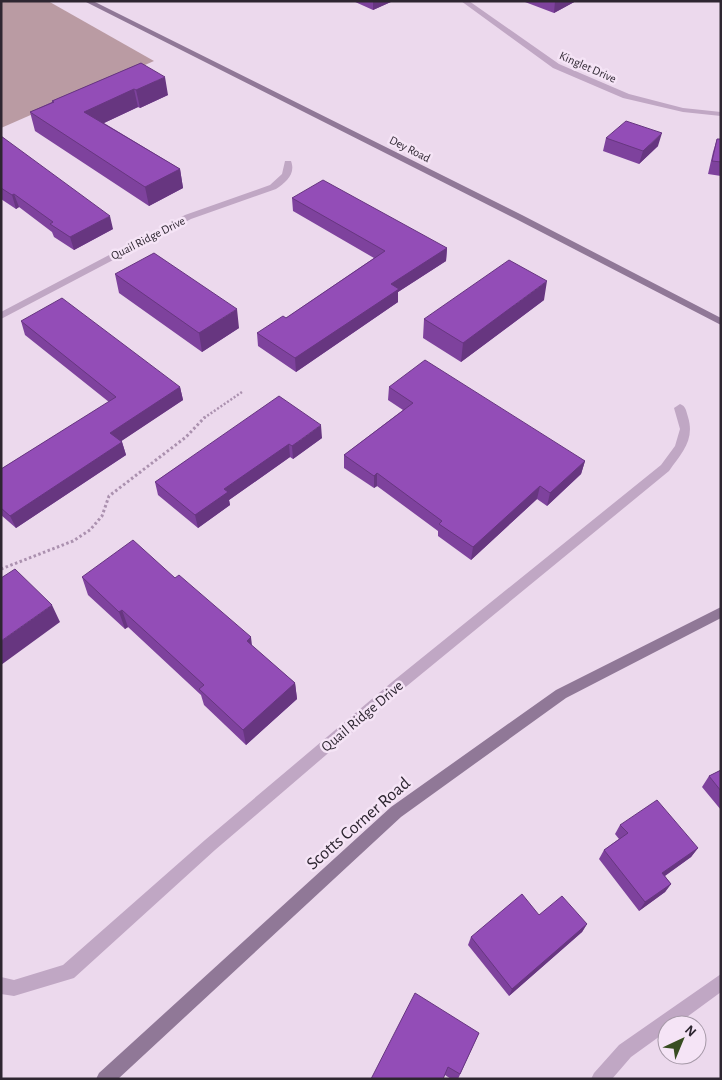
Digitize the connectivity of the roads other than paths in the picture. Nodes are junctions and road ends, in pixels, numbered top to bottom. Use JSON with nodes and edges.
{"nodes":[{"id":1,"x":87,"y":1,"type":"edge"},
{"id":2,"x":464,"y":1,"type":"edge"},
{"id":3,"x":721,"y":114,"type":"edge"},
{"id":4,"x":288,"y":163,"type":"dead end"},
{"id":5,"x":1,"y":316,"type":"edge"},
{"id":6,"x":721,"y":322,"type":"edge"},
{"id":7,"x":680,"y":408,"type":"dead end"},
{"id":8,"x":721,"y":612,"type":"edge"},
{"id":9,"x":721,"y":982,"type":"edge"},
{"id":10,"x":1,"y":985,"type":"edge"},
{"id":11,"x":105,"y":1079,"type":"edge"},
{"id":12,"x":600,"y":1079,"type":"edge"}],
"edges":[{"from":1,"to":6,"type":"main road","name":"Dey Road"},
{"from":2,"to":3,"type":"street","name":"Kinglet Drive"},
{"from":4,"to":5,"type":"street","name":"Quail Ridge Drive"},
{"from":7,"to":10,"type":"street","name":"Quail Ridge Drive"},
{"from":8,"to":11,"type":"main road","name":"Scotts Corner Road"},
{"from":9,"to":12,"type":"street"}]}
